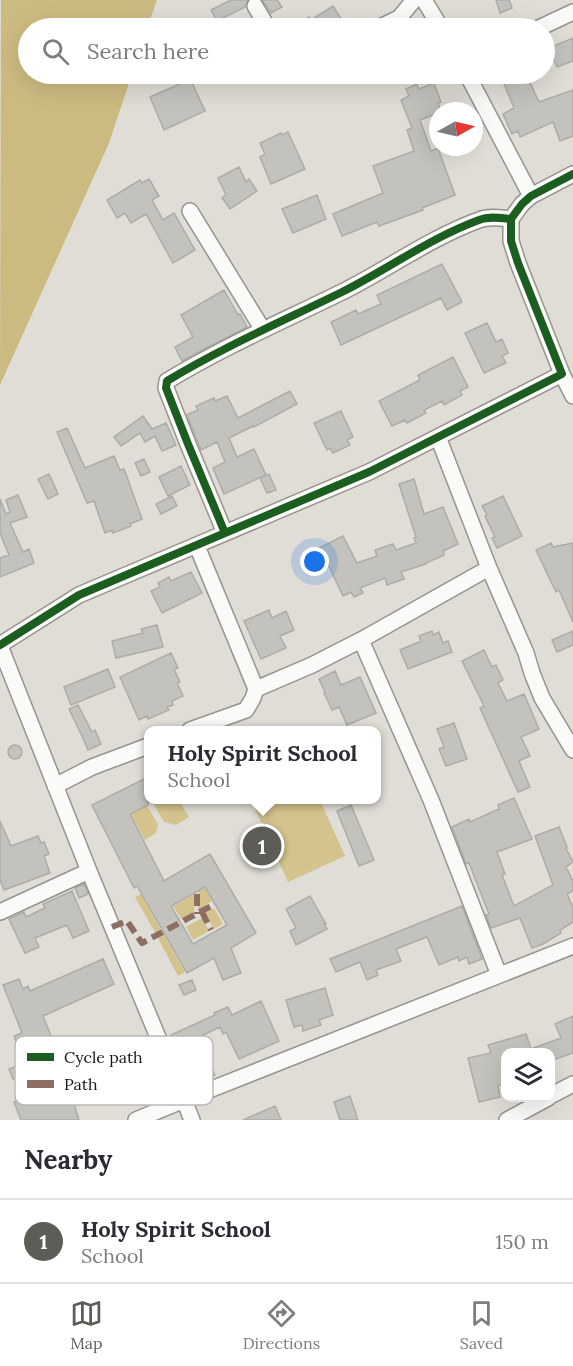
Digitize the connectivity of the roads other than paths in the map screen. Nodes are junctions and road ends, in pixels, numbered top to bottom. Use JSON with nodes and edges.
{"nodes":[{"id":1,"x":414,"y":0,"type":"edge"},
{"id":2,"x":424,"y":0,"type":"edge"},
{"id":3,"x":255,"y":6,"type":"dead end"},
{"id":4,"x":573,"y":12,"type":"edge"},
{"id":5,"x":262,"y":18,"type":"edge"},
{"id":6,"x":399,"y":18,"type":"edge"},
{"id":7,"x":435,"y":18,"type":"edge"},
{"id":8,"x":555,"y":20,"type":"edge"},
{"id":9,"x":472,"y":84,"type":"edge"},
{"id":10,"x":479,"y":84,"type":"edge"},
{"id":11,"x":573,"y":174,"type":"edge"},
{"id":12,"x":531,"y":196,"type":"junction"},
{"id":13,"x":190,"y":211,"type":"dead end"},
{"id":14,"x":511,"y":219,"type":"junction"},
{"id":15,"x":263,"y":330,"type":"junction"},
{"id":16,"x":562,"y":374,"type":"junction"},
{"id":17,"x":573,"y":396,"type":"edge"},
{"id":18,"x":438,"y":437,"type":"junction"},
{"id":19,"x":225,"y":533,"type":"junction"},
{"id":20,"x":198,"y":546,"type":"junction"},
{"id":21,"x":489,"y":567,"type":"junction"},
{"id":22,"x":362,"y":640,"type":"junction"},
{"id":23,"x":0,"y":646,"type":"edge"},
{"id":24,"x":256,"y":689,"type":"junction"},
{"id":25,"x":201,"y":726,"type":"edge"},
{"id":26,"x":144,"y":748,"type":"edge"},
{"id":27,"x":573,"y":750,"type":"edge"},
{"id":28,"x":55,"y":786,"type":"junction"},
{"id":29,"x":89,"y":871,"type":"junction"},
{"id":30,"x":0,"y":912,"type":"edge"},
{"id":31,"x":573,"y":946,"type":"edge"},
{"id":32,"x":499,"y":975,"type":"junction"},
{"id":33,"x":157,"y":1036,"type":"edge"},
{"id":34,"x":573,"y":1084,"type":"edge"},
{"id":35,"x":213,"y":1088,"type":"edge"},
{"id":36,"x":555,"y":1094,"type":"edge"},
{"id":37,"x":540,"y":1102,"type":"edge"},
{"id":38,"x":172,"y":1105,"type":"edge"},
{"id":39,"x":186,"y":1105,"type":"edge"},
{"id":40,"x":136,"y":1120,"type":"edge"},
{"id":41,"x":192,"y":1120,"type":"edge"},
{"id":42,"x":507,"y":1120,"type":"edge"}],
"edges":[{"from":1,"to":6,"type":"street"},
{"from":2,"to":7,"type":"street"},
{"from":3,"to":5,"type":"street"},
{"from":4,"to":8,"type":"street"},
{"from":9,"to":12,"type":"street"},
{"from":10,"to":12,"type":"street"},
{"from":11,"to":12,"type":"street"},
{"from":12,"to":14,"type":"street"},
{"from":13,"to":15,"type":"street"},
{"from":14,"to":15,"type":"street"},
{"from":14,"to":16,"type":"street"},
{"from":15,"to":19,"type":"street"},
{"from":16,"to":17,"type":"street"},
{"from":16,"to":18,"type":"street"},
{"from":18,"to":19,"type":"street"},
{"from":18,"to":21,"type":"street"},
{"from":19,"to":20,"type":"street"},
{"from":20,"to":23,"type":"street"},
{"from":20,"to":24,"type":"street"},
{"from":21,"to":22,"type":"street"},
{"from":21,"to":27,"type":"street"},
{"from":22,"to":24,"type":"street"},
{"from":22,"to":32,"type":"street"},
{"from":23,"to":28,"type":"street"},
{"from":24,"to":25,"type":"street"},
{"from":26,"to":28,"type":"street"},
{"from":28,"to":29,"type":"street"},
{"from":29,"to":30,"type":"street"},
{"from":29,"to":33,"type":"street"},
{"from":31,"to":32,"type":"street"},
{"from":32,"to":35,"type":"street"},
{"from":34,"to":36,"type":"street"},
{"from":37,"to":42,"type":"street"},
{"from":38,"to":40,"type":"street"},
{"from":39,"to":41,"type":"street"}]}
